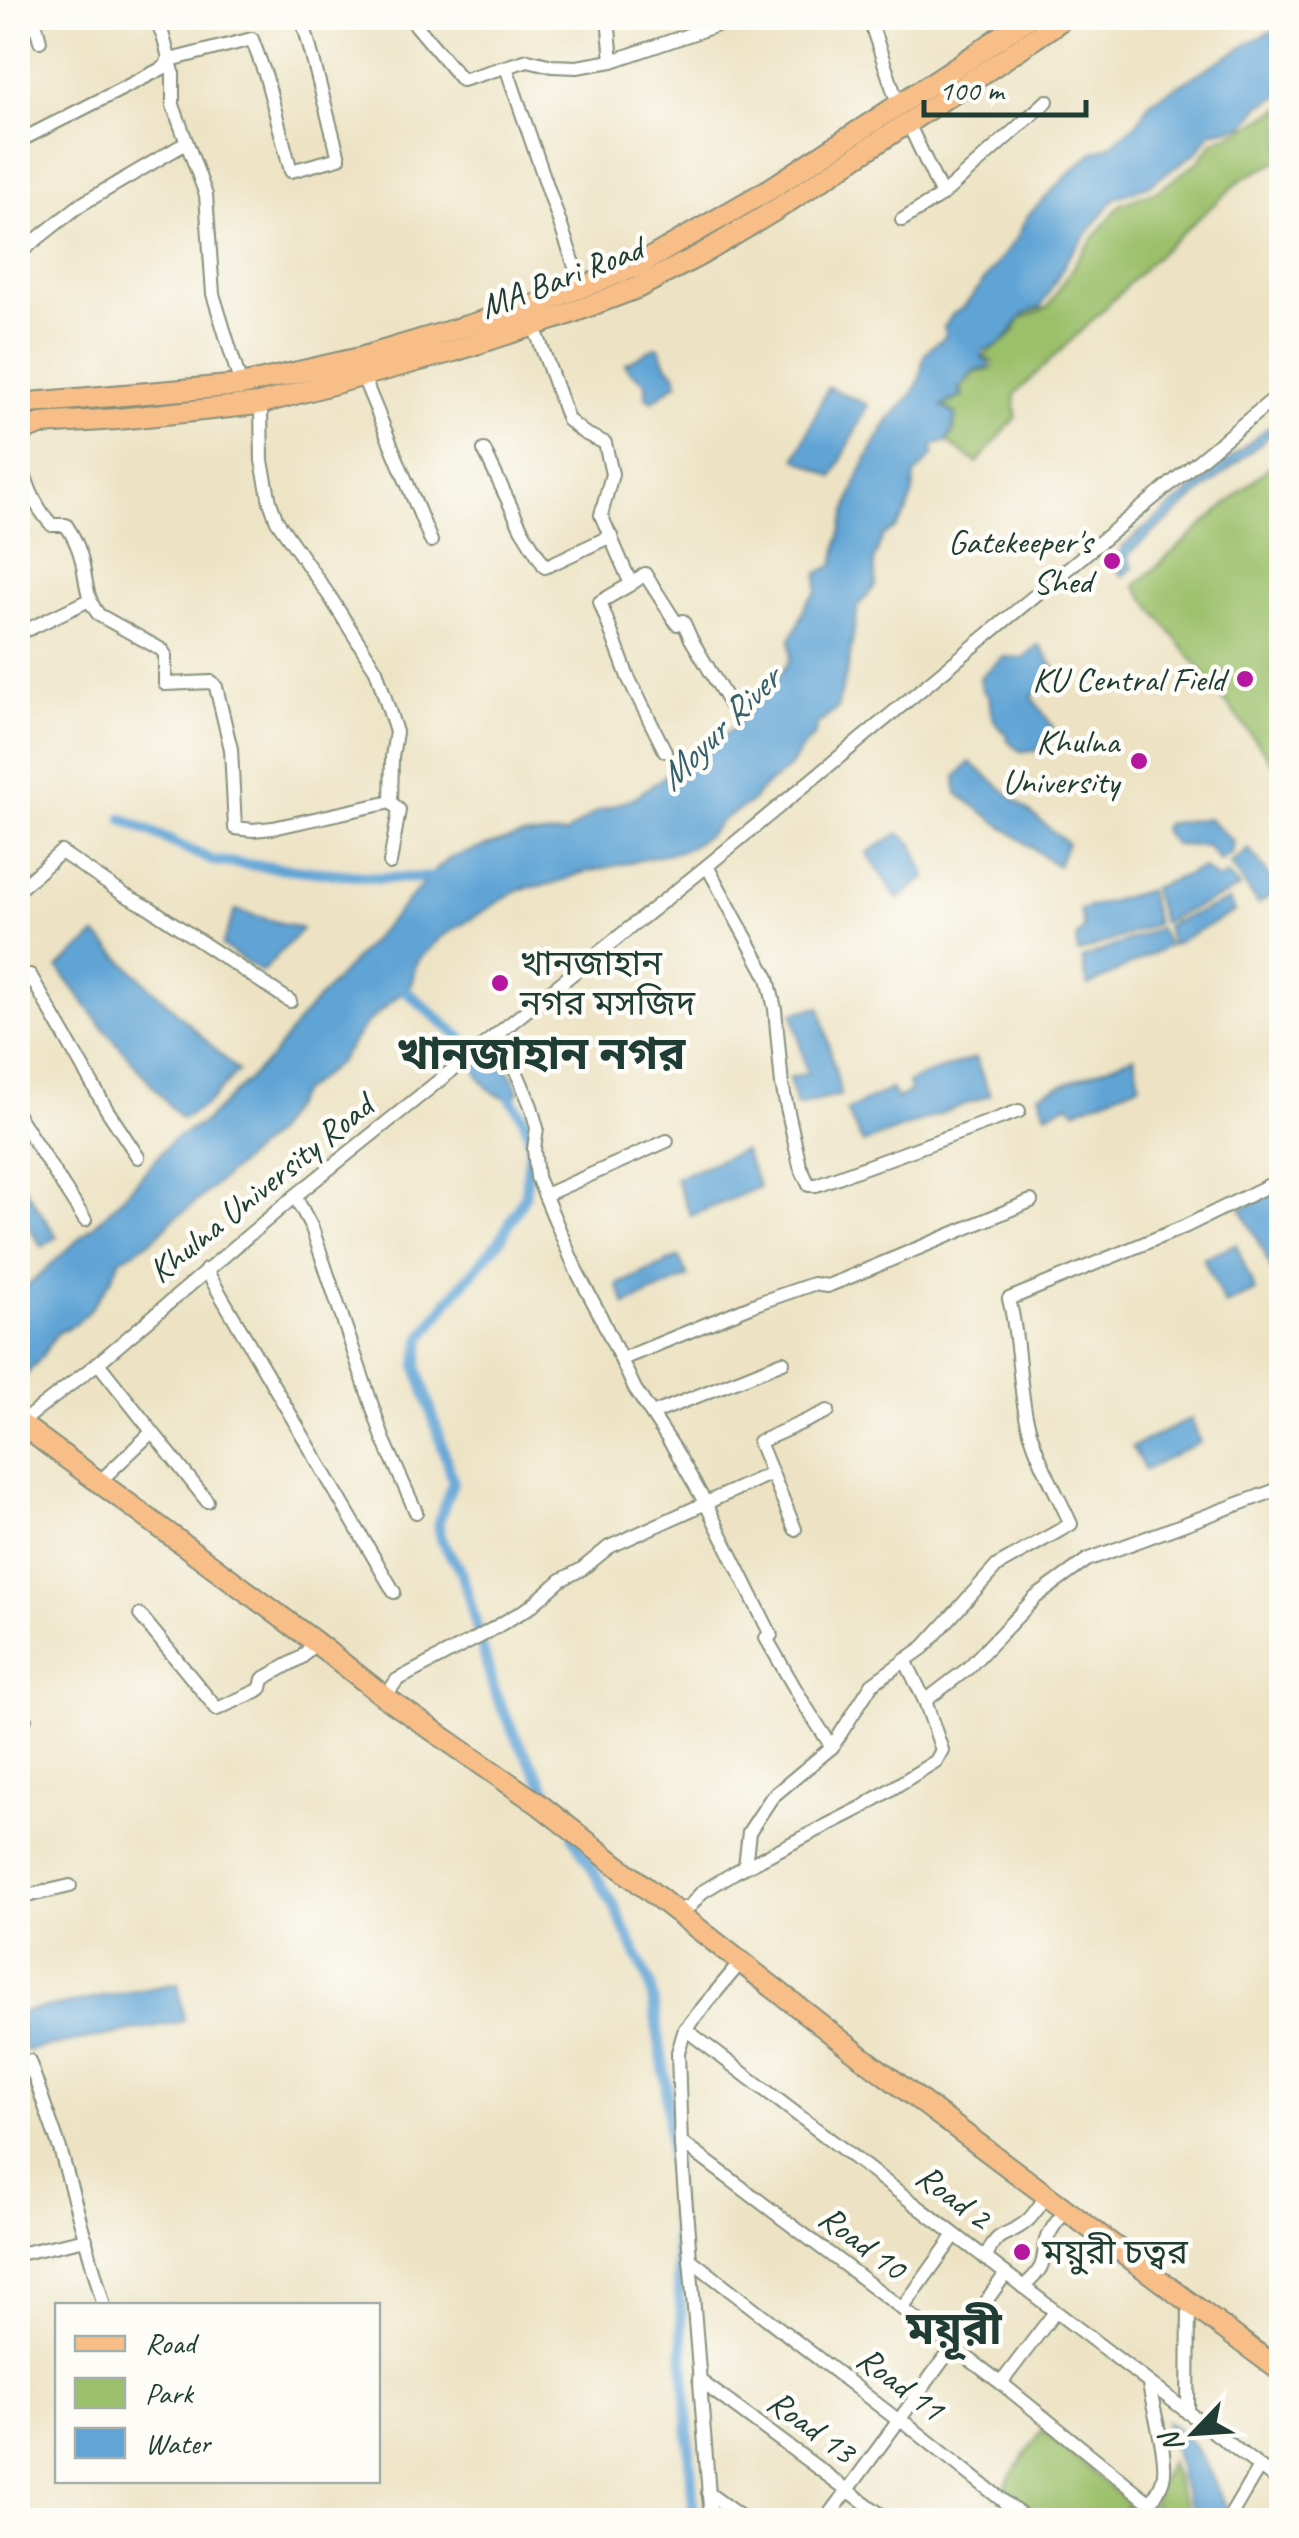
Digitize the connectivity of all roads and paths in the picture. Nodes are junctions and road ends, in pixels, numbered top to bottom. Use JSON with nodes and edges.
{"nodes":[{"id":1,"x":34,"y":18,"type":"edge"},
{"id":2,"x":155,"y":18,"type":"edge"},
{"id":3,"x":302,"y":18,"type":"edge"},
{"id":4,"x":410,"y":18,"type":"edge"},
{"id":5,"x":608,"y":18,"type":"edge"},
{"id":6,"x":738,"y":18,"type":"edge"},
{"id":7,"x":869,"y":18,"type":"edge"},
{"id":8,"x":1028,"y":18,"type":"edge"},
{"id":9,"x":1064,"y":18,"type":"edge"},
{"id":10,"x":40,"y":41,"type":"dead end"},
{"id":11,"x":169,"y":60,"type":"junction"},
{"id":12,"x":612,"y":61,"type":"junction"},
{"id":13,"x":506,"y":67,"type":"junction"},
{"id":14,"x":1047,"y":101,"type":"dead end"},
{"id":15,"x":903,"y":113,"type":"junction"},
{"id":16,"x":18,"y":128,"type":"edge"},
{"id":17,"x":186,"y":142,"type":"junction"},
{"id":18,"x":942,"y":195,"type":"junction"},
{"id":19,"x":902,"y":220,"type":"dead end"},
{"id":20,"x":18,"y":254,"type":"edge"},
{"id":21,"x":582,"y":287,"type":"junction"},
{"id":22,"x":534,"y":326,"type":"junction"},
{"id":23,"x":362,"y":377,"type":"junction"},
{"id":24,"x":241,"y":386,"type":"junction"},
{"id":25,"x":1282,"y":392,"type":"edge"},
{"id":26,"x":18,"y":404,"type":"edge"},
{"id":27,"x":258,"y":404,"type":"junction"},
{"id":28,"x":18,"y":432,"type":"edge"},
{"id":29,"x":18,"y":449,"type":"edge"},
{"id":30,"x":484,"y":450,"type":"dead end"},
{"id":31,"x":611,"y":536,"type":"junction"},
{"id":32,"x":431,"y":540,"type":"dead end"},
{"id":33,"x":630,"y":584,"type":"junction"},
{"id":34,"x":89,"y":600,"type":"junction"},
{"id":35,"x":18,"y":632,"type":"edge"},
{"id":36,"x":735,"y":713,"type":"dead end"},
{"id":37,"x":665,"y":752,"type":"dead end"},
{"id":38,"x":391,"y":802,"type":"junction"},
{"id":39,"x":390,"y":863,"type":"dead end"},
{"id":40,"x":707,"y":866,"type":"junction"},
{"id":41,"x":18,"y":890,"type":"edge"},
{"id":42,"x":18,"y":985,"type":"edge"},
{"id":43,"x":290,"y":1001,"type":"dead end"},
{"id":44,"x":494,"y":1038,"type":"junction"},
{"id":45,"x":1019,"y":1111,"type":"dead end"},
{"id":46,"x":18,"y":1116,"type":"edge"},
{"id":47,"x":667,"y":1141,"type":"dead end"},
{"id":48,"x":138,"y":1156,"type":"dead end"},
{"id":49,"x":1282,"y":1179,"type":"edge"},
{"id":50,"x":545,"y":1195,"type":"junction"},
{"id":51,"x":295,"y":1196,"type":"junction"},
{"id":52,"x":1031,"y":1201,"type":"dead end"},
{"id":53,"x":84,"y":1220,"type":"dead end"},
{"id":54,"x":206,"y":1270,"type":"junction"},
{"id":55,"x":622,"y":1359,"type":"junction"},
{"id":56,"x":782,"y":1362,"type":"dead end"},
{"id":57,"x":98,"y":1363,"type":"junction"},
{"id":58,"x":828,"y":1411,"type":"dead end"},
{"id":59,"x":652,"y":1414,"type":"junction"},
{"id":60,"x":18,"y":1424,"type":"edge"},
{"id":61,"x":152,"y":1432,"type":"junction"},
{"id":62,"x":772,"y":1473,"type":"junction"},
{"id":63,"x":98,"y":1484,"type":"junction"},
{"id":64,"x":1279,"y":1489,"type":"dead end"},
{"id":65,"x":207,"y":1501,"type":"dead end"},
{"id":66,"x":706,"y":1504,"type":"junction"},
{"id":67,"x":416,"y":1512,"type":"dead end"},
{"id":68,"x":795,"y":1529,"type":"dead end"},
{"id":69,"x":394,"y":1592,"type":"dead end"},
{"id":70,"x":140,"y":1615,"type":"dead end"},
{"id":71,"x":316,"y":1642,"type":"junction"},
{"id":72,"x":905,"y":1660,"type":"junction"},
{"id":73,"x":385,"y":1697,"type":"junction"},
{"id":74,"x":925,"y":1701,"type":"junction"},
{"id":75,"x":832,"y":1746,"type":"junction"},
{"id":76,"x":745,"y":1866,"type":"junction"},
{"id":77,"x":70,"y":1886,"type":"dead end"},
{"id":78,"x":18,"y":1898,"type":"edge"},
{"id":79,"x":676,"y":1912,"type":"junction"},
{"id":80,"x":741,"y":1962,"type":"junction"},
{"id":81,"x":685,"y":2028,"type":"junction"},
{"id":82,"x":18,"y":2063,"type":"edge"},
{"id":83,"x":681,"y":2142,"type":"junction"},
{"id":84,"x":1047,"y":2194,"type":"junction"},
{"id":85,"x":1067,"y":2209,"type":"junction"},
{"id":86,"x":955,"y":2234,"type":"junction"},
{"id":87,"x":86,"y":2239,"type":"junction"},
{"id":88,"x":18,"y":2254,"type":"edge"},
{"id":89,"x":690,"y":2259,"type":"junction"},
{"id":90,"x":986,"y":2259,"type":"junction"},
{"id":91,"x":1005,"y":2274,"type":"junction"},
{"id":92,"x":1023,"y":2287,"type":"junction"},
{"id":93,"x":1189,"y":2302,"type":"junction"},
{"id":94,"x":103,"y":2303,"type":"edge"},
{"id":95,"x":902,"y":2309,"type":"junction"},
{"id":96,"x":1056,"y":2312,"type":"junction"},
{"id":97,"x":954,"y":2348,"type":"junction"},
{"id":98,"x":1282,"y":2372,"type":"edge"},
{"id":99,"x":700,"y":2380,"type":"junction"},
{"id":100,"x":1001,"y":2383,"type":"junction"},
{"id":101,"x":1149,"y":2384,"type":"junction"},
{"id":102,"x":1188,"y":2413,"type":"junction"},
{"id":103,"x":899,"y":2421,"type":"junction"},
{"id":104,"x":1259,"y":2467,"type":"junction"},
{"id":105,"x":1282,"y":2484,"type":"edge"},
{"id":106,"x":849,"y":2490,"type":"junction"},
{"id":107,"x":708,"y":2492,"type":"junction"},
{"id":108,"x":1150,"y":2503,"type":"junction"},
{"id":109,"x":1232,"y":2512,"type":"dead end"},
{"id":110,"x":711,"y":2520,"type":"edge"},
{"id":111,"x":745,"y":2520,"type":"edge"},
{"id":112,"x":826,"y":2520,"type":"edge"},
{"id":113,"x":888,"y":2520,"type":"edge"},
{"id":114,"x":1027,"y":2520,"type":"edge"},
{"id":115,"x":1139,"y":2520,"type":"edge"}],
"edges":[{"from":1,"to":10,"type":"street"},
{"from":2,"to":11,"type":"street"},
{"from":3,"to":11,"type":"street"},
{"from":4,"to":13,"type":"street"},
{"from":5,"to":12,"type":"street"},
{"from":6,"to":12,"type":"street"},
{"from":7,"to":15,"type":"street"},
{"from":8,"to":15,"type":"main road","name":"MA Bari Road"},
{"from":9,"to":15,"type":"main road","name":"MA Bari Road"},
{"from":11,"to":16,"type":"street"},
{"from":11,"to":17,"type":"street"},
{"from":12,"to":13,"type":"street"},
{"from":13,"to":21,"type":"street"},
{"from":14,"to":18,"type":"street"},
{"from":15,"to":18,"type":"street"},
{"from":15,"to":21,"type":"main road","name":"MA Bari Road"},
{"from":15,"to":22,"type":"main road","name":"MA Bari Road"},
{"from":17,"to":20,"type":"street"},
{"from":17,"to":24,"type":"street"},
{"from":18,"to":19,"type":"street"},
{"from":21,"to":24,"type":"main road","name":"MA Bari Road"},
{"from":22,"to":23,"type":"main road","name":"MA Bari Road"},
{"from":22,"to":31,"type":"street"},
{"from":23,"to":27,"type":"main road","name":"MA Bari Road"},
{"from":23,"to":32,"type":"street"},
{"from":24,"to":26,"type":"main road","name":"MA Bari Road"},
{"from":25,"to":40,"type":"street","name":"Khulna University Road"},
{"from":27,"to":28,"type":"main road","name":"MA Bari Road"},
{"from":27,"to":38,"type":"street"},
{"from":29,"to":34,"type":"street"},
{"from":30,"to":31,"type":"street"},
{"from":31,"to":33,"type":"street"},
{"from":33,"to":36,"type":"street"},
{"from":33,"to":37,"type":"street"},
{"from":34,"to":35,"type":"street"},
{"from":34,"to":38,"type":"street"},
{"from":38,"to":39,"type":"street"},
{"from":40,"to":44,"type":"street","name":"Khulna University Road"},
{"from":40,"to":45,"type":"street"},
{"from":41,"to":43,"type":"street"},
{"from":42,"to":48,"type":"street"},
{"from":44,"to":50,"type":"street"},
{"from":44,"to":51,"type":"street","name":"Khulna University Road"},
{"from":46,"to":53,"type":"street"},
{"from":47,"to":50,"type":"street"},
{"from":49,"to":72,"type":"street"},
{"from":50,"to":55,"type":"street"},
{"from":51,"to":54,"type":"street","name":"Khulna University Road"},
{"from":51,"to":67,"type":"street"},
{"from":52,"to":55,"type":"street"},
{"from":54,"to":57,"type":"street","name":"Khulna University Road"},
{"from":54,"to":69,"type":"street"},
{"from":55,"to":59,"type":"street"},
{"from":56,"to":59,"type":"street"},
{"from":57,"to":60,"type":"street","name":"Khulna University Road"},
{"from":57,"to":61,"type":"street"},
{"from":58,"to":62,"type":"street"},
{"from":59,"to":66,"type":"street"},
{"from":60,"to":63,"type":"main road"},
{"from":61,"to":63,"type":"street"},
{"from":61,"to":65,"type":"street"},
{"from":62,"to":66,"type":"street"},
{"from":62,"to":68,"type":"street"},
{"from":63,"to":71,"type":"main road"},
{"from":64,"to":74,"type":"street"},
{"from":66,"to":73,"type":"street"},
{"from":66,"to":75,"type":"street"},
{"from":70,"to":71,"type":"street"},
{"from":71,"to":73,"type":"main road"},
{"from":72,"to":74,"type":"street"},
{"from":72,"to":75,"type":"street"},
{"from":73,"to":79,"type":"main road"},
{"from":74,"to":76,"type":"street"},
{"from":75,"to":76,"type":"street"},
{"from":76,"to":79,"type":"street"},
{"from":77,"to":78,"type":"street"},
{"from":79,"to":80,"type":"main road"},
{"from":80,"to":81,"type":"street"},
{"from":80,"to":84,"type":"main road"},
{"from":81,"to":83,"type":"street"},
{"from":81,"to":86,"type":"street","name":"Road 2"},
{"from":82,"to":87,"type":"street"},
{"from":83,"to":89,"type":"street"},
{"from":83,"to":95,"type":"street","name":"Road 10"},
{"from":84,"to":85,"type":"main road"},
{"from":84,"to":90,"type":"street"},
{"from":85,"to":92,"type":"street"},
{"from":85,"to":93,"type":"main road"},
{"from":86,"to":90,"type":"street","name":"Road 2"},
{"from":86,"to":95,"type":"street"},
{"from":87,"to":88,"type":"street"},
{"from":87,"to":94,"type":"street"},
{"from":89,"to":99,"type":"street"},
{"from":89,"to":103,"type":"street","name":"Road 11"},
{"from":90,"to":91,"type":"street","name":"Road 2"},
{"from":91,"to":92,"type":"street","name":"Road 2"},
{"from":91,"to":97,"type":"street"},
{"from":92,"to":96,"type":"street","name":"Road 2"},
{"from":93,"to":98,"type":"main road"},
{"from":93,"to":102,"type":"street"},
{"from":95,"to":97,"type":"street","name":"Road 10"},
{"from":96,"to":100,"type":"street"},
{"from":96,"to":101,"type":"street","name":"Road 2"},
{"from":97,"to":100,"type":"street","name":"Road 10"},
{"from":97,"to":103,"type":"street"},
{"from":99,"to":106,"type":"street","name":"Road 13"},
{"from":99,"to":107,"type":"street"},
{"from":100,"to":108,"type":"street","name":"Road 10"},
{"from":101,"to":102,"type":"street","name":"Road 2"},
{"from":101,"to":108,"type":"street"},
{"from":102,"to":104,"type":"street","name":"Road 2"},
{"from":103,"to":106,"type":"street"},
{"from":103,"to":114,"type":"street","name":"Road 11"},
{"from":104,"to":105,"type":"street","name":"Road 2"},
{"from":104,"to":109,"type":"street"},
{"from":106,"to":112,"type":"street"},
{"from":106,"to":113,"type":"street","name":"Road 13"},
{"from":107,"to":110,"type":"street"},
{"from":107,"to":111,"type":"street"},
{"from":108,"to":115,"type":"street"}]}
